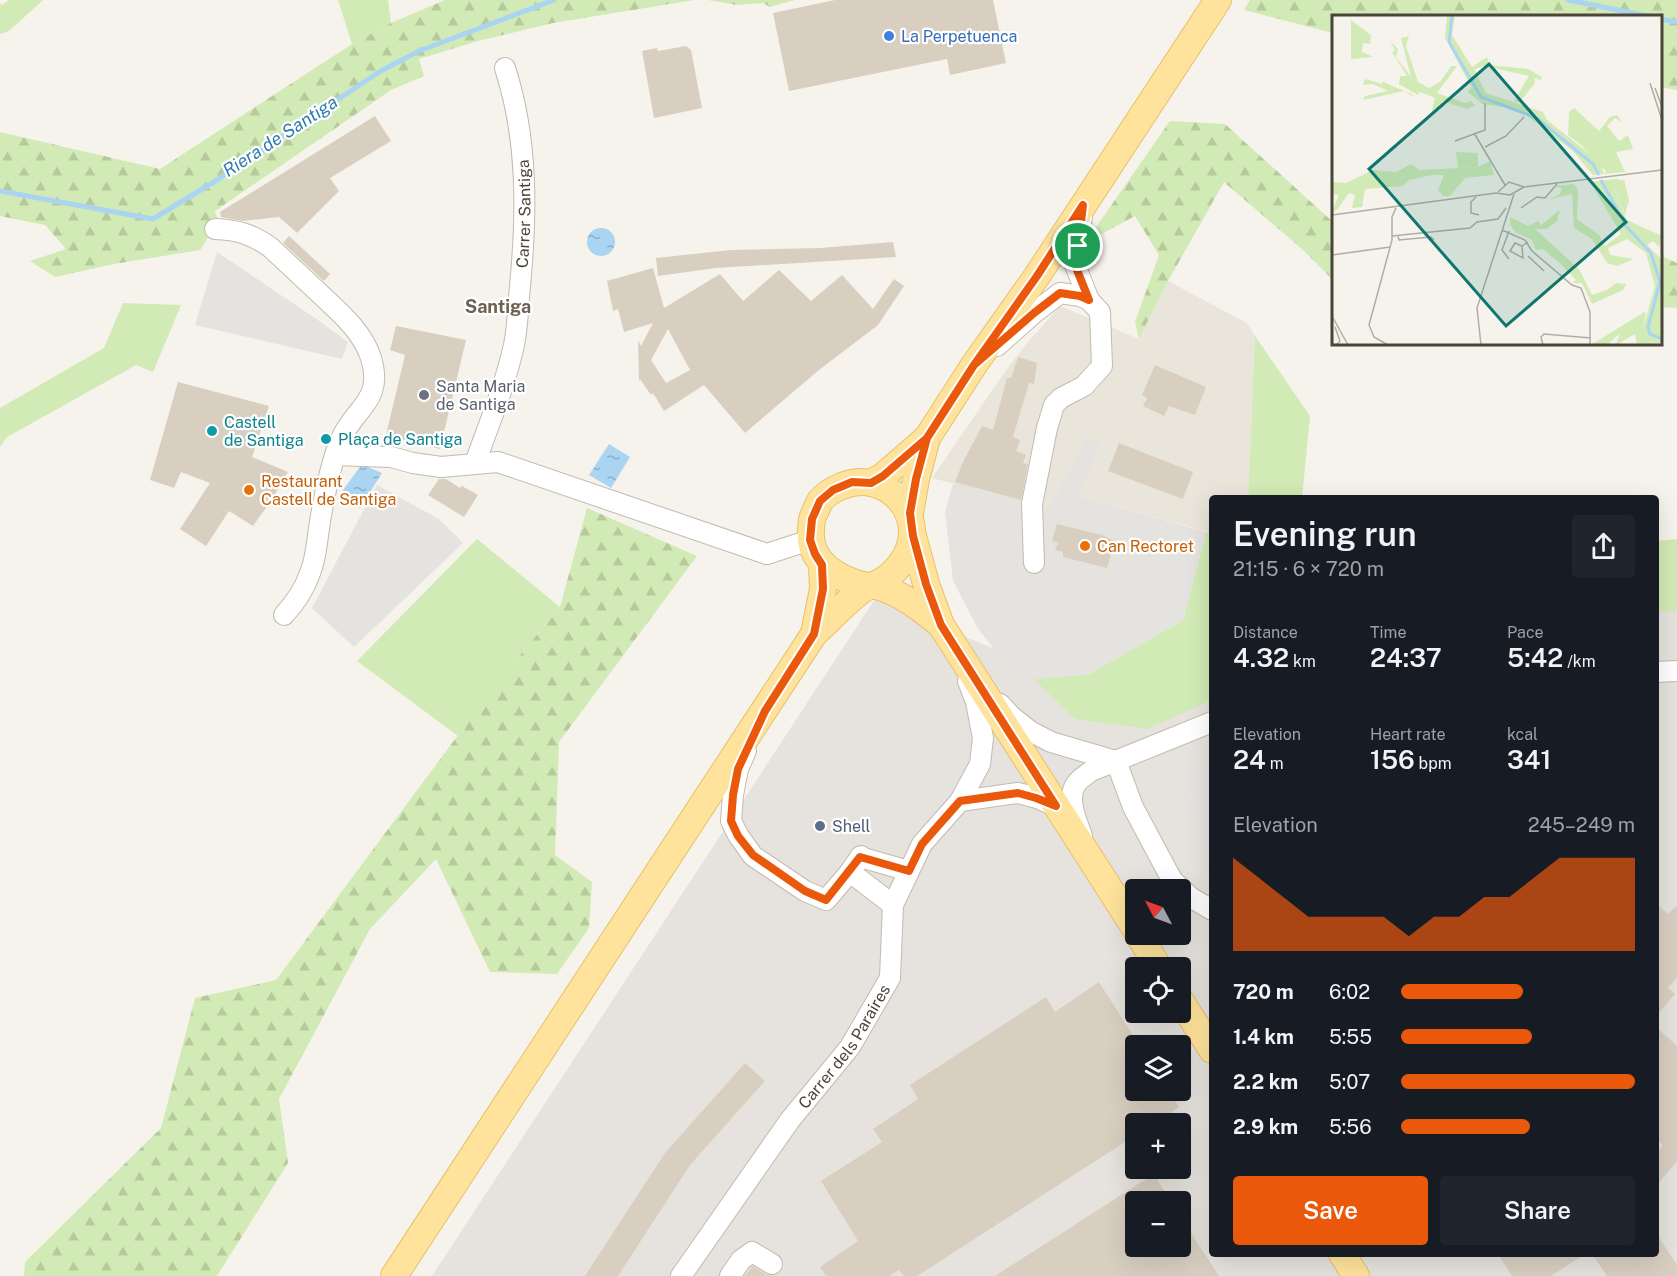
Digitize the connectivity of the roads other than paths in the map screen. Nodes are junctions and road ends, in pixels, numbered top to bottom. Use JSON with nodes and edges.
{"nodes":[{"id":1,"x":1218,"y":0,"type":"edge"},
{"id":2,"x":505,"y":68,"type":"dead end"},
{"id":3,"x":1083,"y":205,"type":"junction"},
{"id":4,"x":215,"y":229,"type":"dead end"},
{"id":5,"x":1089,"y":300,"type":"junction"},
{"id":6,"x":974,"y":365,"type":"junction"},
{"id":7,"x":927,"y":438,"type":"junction"},
{"id":8,"x":336,"y":455,"type":"junction"},
{"id":9,"x":476,"y":463,"type":"junction"},
{"id":10,"x":871,"y":483,"type":"junction"},
{"id":11,"x":911,"y":525,"type":"junction"},
{"id":12,"x":810,"y":540,"type":"junction"},
{"id":13,"x":1034,"y":563,"type":"dead end"},
{"id":14,"x":822,"y":565,"type":"junction"},
{"id":15,"x":870,"y":586,"type":"junction"},
{"id":16,"x":284,"y":615,"type":"dead end"},
{"id":17,"x":941,"y":625,"type":"junction"},
{"id":18,"x":814,"y":634,"type":"junction"},
{"id":19,"x":958,"y":651,"type":"junction"},
{"id":20,"x":1677,"y":671,"type":"edge"},
{"id":21,"x":1659,"y":672,"type":"edge"},
{"id":22,"x":974,"y":678,"type":"junction"},
{"id":23,"x":765,"y":711,"type":"junction"},
{"id":24,"x":1209,"y":723,"type":"edge"},
{"id":25,"x":1116,"y":761,"type":"junction"},
{"id":26,"x":960,"y":801,"type":"junction"},
{"id":27,"x":1056,"y":806,"type":"junction"},
{"id":28,"x":1091,"y":861,"type":"junction"},
{"id":29,"x":857,"y":862,"type":"junction"},
{"id":30,"x":909,"y":871,"type":"junction"},
{"id":31,"x":892,"y":905,"type":"junction"},
{"id":32,"x":1209,"y":908,"type":"edge"},
{"id":33,"x":1125,"y":913,"type":"edge"},
{"id":34,"x":1191,"y":1017,"type":"edge"},
{"id":35,"x":1209,"y":1045,"type":"edge"},
{"id":36,"x":433,"y":1217,"type":"junction"},
{"id":37,"x":1344,"y":1257,"type":"edge"},
{"id":38,"x":772,"y":1264,"type":"dead end"},
{"id":39,"x":394,"y":1276,"type":"edge"},
{"id":40,"x":404,"y":1276,"type":"edge"},
{"id":41,"x":681,"y":1276,"type":"edge"},
{"id":42,"x":730,"y":1276,"type":"edge"},
{"id":43,"x":1356,"y":1276,"type":"edge"}],
"edges":[{"from":1,"to":3,"type":"main road"},
{"from":2,"to":9,"type":"street","name":"Carrer Santiga"},
{"from":3,"to":5,"type":"street"},
{"from":3,"to":6,"type":"main road"},
{"from":4,"to":8,"type":"street"},
{"from":5,"to":6,"type":"street"},
{"from":5,"to":13,"type":"street"},
{"from":6,"to":7,"type":"main road"},
{"from":7,"to":10,"type":"main road"},
{"from":7,"to":11,"type":"main road"},
{"from":8,"to":9,"type":"street"},
{"from":8,"to":16,"type":"street"},
{"from":9,"to":12,"type":"street"},
{"from":10,"to":11,"type":"main road"},
{"from":10,"to":12,"type":"main road"},
{"from":11,"to":15,"type":"main road"},
{"from":11,"to":17,"type":"main road"},
{"from":12,"to":14,"type":"main road"},
{"from":14,"to":15,"type":"main road"},
{"from":14,"to":18,"type":"main road"},
{"from":15,"to":17,"type":"main road"},
{"from":15,"to":18,"type":"main road"},
{"from":17,"to":19,"type":"main road"},
{"from":18,"to":23,"type":"main road"},
{"from":19,"to":22,"type":"main road"},
{"from":19,"to":26,"type":"street","name":"Carrer dels Paraires"},
{"from":20,"to":21,"type":"street"},
{"from":22,"to":25,"type":"street"},
{"from":22,"to":27,"type":"main road"},
{"from":23,"to":29,"type":"street"},
{"from":23,"to":36,"type":"main road"},
{"from":24,"to":25,"type":"street"},
{"from":25,"to":28,"type":"street"},
{"from":25,"to":32,"type":"street"},
{"from":26,"to":27,"type":"street"},
{"from":26,"to":30,"type":"street","name":"Carrer dels Paraires"},
{"from":27,"to":28,"type":"main road"},
{"from":28,"to":33,"type":"main road"},
{"from":29,"to":30,"type":"street"},
{"from":29,"to":31,"type":"street"},
{"from":30,"to":31,"type":"street","name":"Carrer dels Paraires"},
{"from":31,"to":41,"type":"street","name":"Carrer dels Paraires"},
{"from":34,"to":35,"type":"main road"},
{"from":36,"to":39,"type":"main road"},
{"from":36,"to":40,"type":"street"},
{"from":37,"to":43,"type":"main road"},
{"from":38,"to":42,"type":"street"}]}
